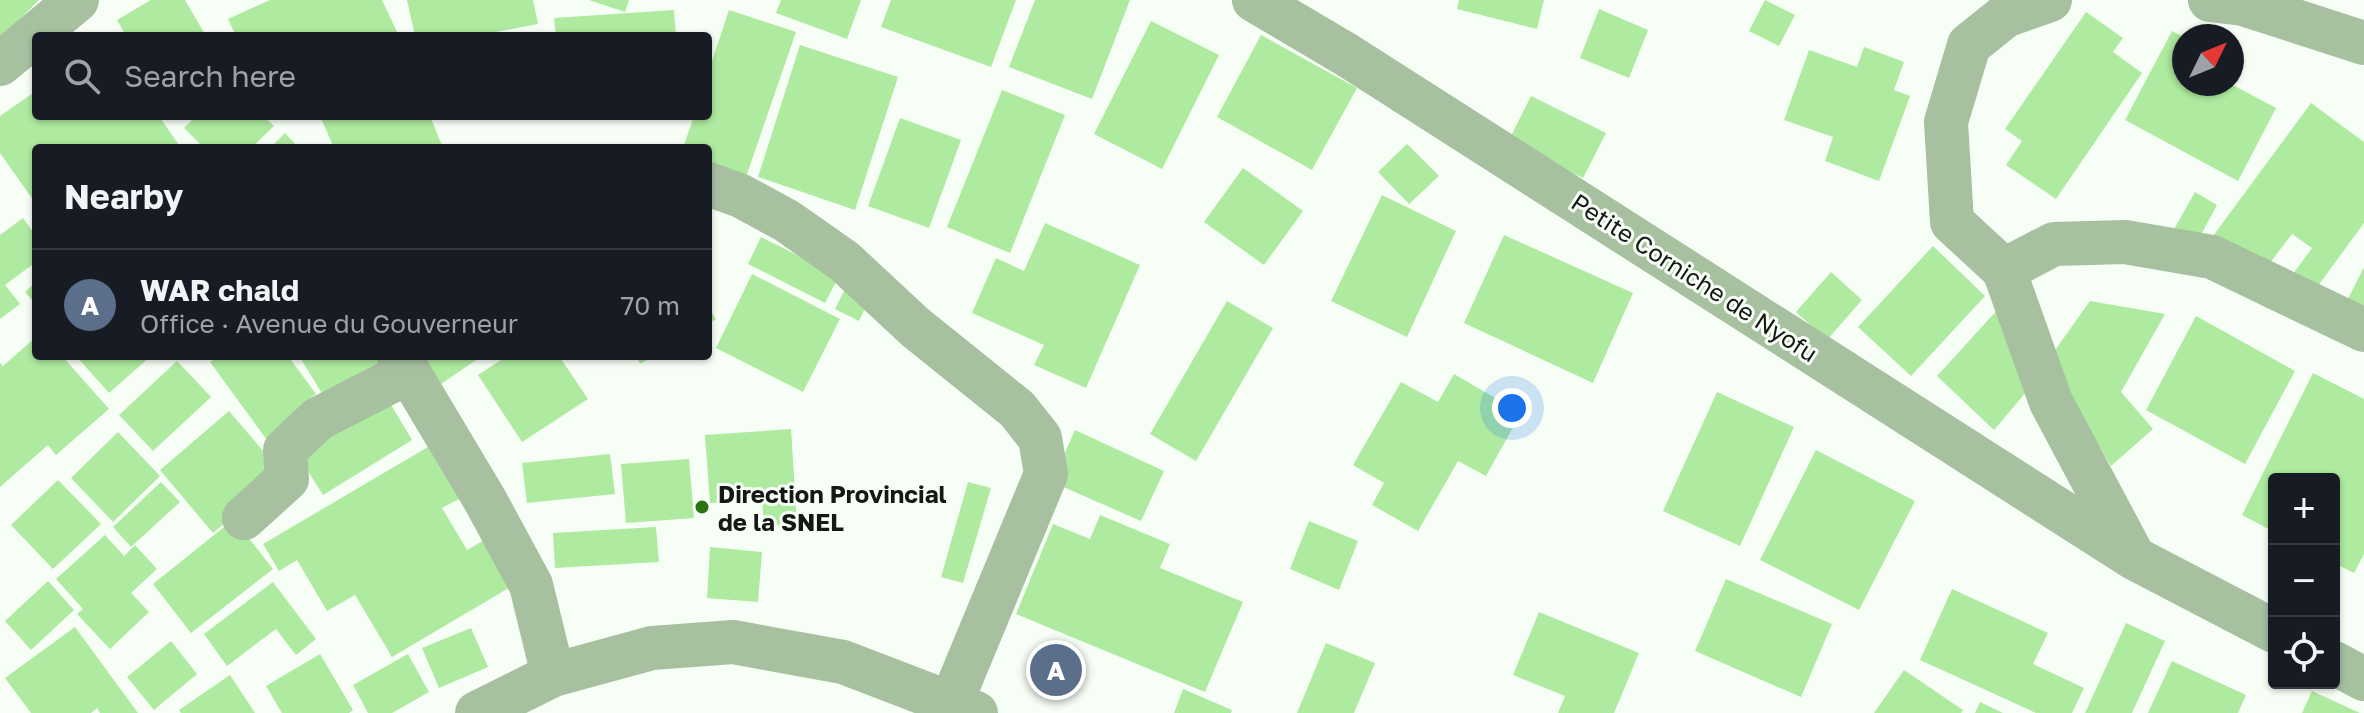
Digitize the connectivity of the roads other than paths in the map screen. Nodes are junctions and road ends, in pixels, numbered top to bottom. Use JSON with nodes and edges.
{"nodes":[{"id":1,"x":77,"y":0,"type":"edge"},
{"id":2,"x":1254,"y":0,"type":"edge"},
{"id":3,"x":1972,"y":0,"type":"edge"},
{"id":4,"x":2050,"y":0,"type":"edge"},
{"id":5,"x":2210,"y":0,"type":"edge"},
{"id":6,"x":38,"y":32,"type":"edge"},
{"id":7,"x":32,"y":37,"type":"edge"},
{"id":8,"x":2364,"y":43,"type":"edge"},
{"id":9,"x":1969,"y":45,"type":"junction"},
{"id":10,"x":0,"y":64,"type":"edge"},
{"id":11,"x":712,"y":185,"type":"edge"},
{"id":12,"x":2004,"y":270,"type":"junction"},
{"id":13,"x":2364,"y":330,"type":"edge"},
{"id":14,"x":404,"y":364,"type":"edge"},
{"id":15,"x":244,"y":518,"type":"dead end"},
{"id":16,"x":2134,"y":558,"type":"junction"},
{"id":17,"x":2268,"y":628,"type":"edge"},
{"id":18,"x":2340,"y":666,"type":"edge"},
{"id":19,"x":553,"y":675,"type":"junction"},
{"id":20,"x":2364,"y":679,"type":"edge"},
{"id":21,"x":964,"y":708,"type":"edge"},
{"id":22,"x":477,"y":713,"type":"edge"}],
"edges":[{"from":1,"to":6,"type":"street"},
{"from":2,"to":16,"type":"street","name":"Petite Corniche de Nyofu"},
{"from":3,"to":9,"type":"street"},
{"from":4,"to":9,"type":"street"},
{"from":5,"to":8,"type":"street"},
{"from":7,"to":10,"type":"street"},
{"from":9,"to":12,"type":"street"},
{"from":11,"to":21,"type":"street"},
{"from":12,"to":13,"type":"street"},
{"from":12,"to":16,"type":"street"},
{"from":14,"to":15,"type":"street"},
{"from":14,"to":19,"type":"street"},
{"from":16,"to":17,"type":"street","name":"Petite Corniche de Nyofu"},
{"from":18,"to":20,"type":"street"},
{"from":19,"to":21,"type":"street"},
{"from":19,"to":22,"type":"street"}]}
